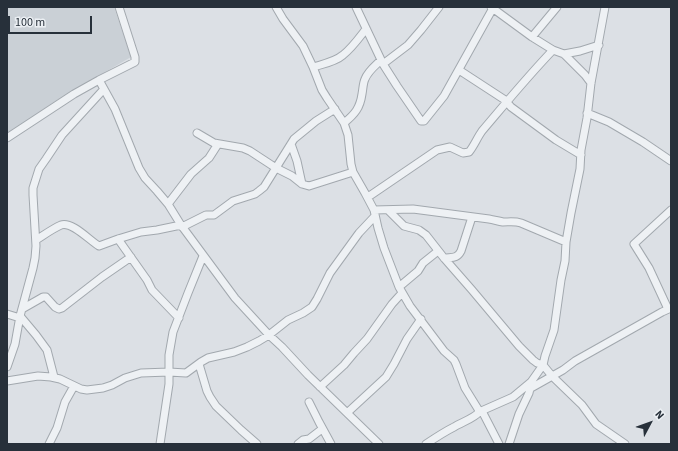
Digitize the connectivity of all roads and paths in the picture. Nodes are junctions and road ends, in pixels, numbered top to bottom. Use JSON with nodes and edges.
{"nodes":[{"id":1,"x":119,"y":7,"type":"edge"},
{"id":2,"x":276,"y":7,"type":"edge"},
{"id":3,"x":356,"y":7,"type":"edge"},
{"id":4,"x":439,"y":7,"type":"edge"},
{"id":5,"x":557,"y":7,"type":"edge"},
{"id":6,"x":605,"y":7,"type":"edge"},
{"id":7,"x":492,"y":8,"type":"edge"},
{"id":8,"x":366,"y":29,"type":"junction"},
{"id":9,"x":532,"y":37,"type":"junction"},
{"id":10,"x":599,"y":45,"type":"junction"},
{"id":11,"x":553,"y":50,"type":"junction"},
{"id":12,"x":564,"y":54,"type":"junction"},
{"id":13,"x":382,"y":62,"type":"junction"},
{"id":14,"x":313,"y":67,"type":"junction"},
{"id":15,"x":459,"y":70,"type":"junction"},
{"id":16,"x":99,"y":80,"type":"junction"},
{"id":17,"x":591,"y":83,"type":"junction"},
{"id":18,"x":104,"y":89,"type":"junction"},
{"id":19,"x":507,"y":102,"type":"junction"},
{"id":20,"x":335,"y":109,"type":"junction"},
{"id":21,"x":587,"y":113,"type":"junction"},
{"id":22,"x":344,"y":122,"type":"junction"},
{"id":23,"x":197,"y":133,"type":"dead end"},
{"id":24,"x":7,"y":138,"type":"edge"},
{"id":25,"x":218,"y":144,"type":"junction"},
{"id":26,"x":291,"y":144,"type":"junction"},
{"id":27,"x":581,"y":155,"type":"junction"},
{"id":28,"x":671,"y":161,"type":"edge"},
{"id":29,"x":276,"y":168,"type":"junction"},
{"id":30,"x":353,"y":172,"type":"junction"},
{"id":31,"x":302,"y":184,"type":"junction"},
{"id":32,"x":368,"y":197,"type":"junction"},
{"id":33,"x":168,"y":204,"type":"junction"},
{"id":34,"x":388,"y":210,"type":"junction"},
{"id":35,"x":671,"y":210,"type":"edge"},
{"id":36,"x":375,"y":213,"type":"junction"},
{"id":37,"x":472,"y":217,"type":"junction"},
{"id":38,"x":182,"y":226,"type":"junction"},
{"id":39,"x":118,"y":239,"type":"junction"},
{"id":40,"x":36,"y":240,"type":"junction"},
{"id":41,"x":566,"y":242,"type":"junction"},
{"id":42,"x":438,"y":251,"type":"junction"},
{"id":43,"x":203,"y":256,"type":"junction"},
{"id":44,"x":131,"y":257,"type":"junction"},
{"id":45,"x":444,"y":258,"type":"junction"},
{"id":46,"x":401,"y":290,"type":"junction"},
{"id":47,"x":670,"y":309,"type":"edge"},
{"id":48,"x":7,"y":314,"type":"edge"},
{"id":49,"x":21,"y":314,"type":"junction"},
{"id":50,"x":178,"y":318,"type":"junction"},
{"id":51,"x":421,"y":319,"type":"junction"},
{"id":52,"x":269,"y":335,"type":"junction"},
{"id":53,"x":199,"y":364,"type":"junction"},
{"id":54,"x":543,"y":365,"type":"junction"},
{"id":55,"x":7,"y":367,"type":"edge"},
{"id":56,"x":169,"y":372,"type":"junction"},
{"id":57,"x":552,"y":376,"type":"junction"},
{"id":58,"x":54,"y":377,"type":"junction"},
{"id":59,"x":7,"y":381,"type":"edge"},
{"id":60,"x":531,"y":385,"type":"junction"},
{"id":61,"x":74,"y":386,"type":"junction"},
{"id":62,"x":320,"y":387,"type":"junction"},
{"id":63,"x":309,"y":402,"type":"dead end"},
{"id":64,"x":481,"y":412,"type":"junction"},
{"id":65,"x":347,"y":413,"type":"junction"},
{"id":66,"x":322,"y":429,"type":"junction"},
{"id":67,"x":49,"y":444,"type":"edge"},
{"id":68,"x":160,"y":444,"type":"edge"},
{"id":69,"x":256,"y":444,"type":"edge"},
{"id":70,"x":298,"y":444,"type":"edge"},
{"id":71,"x":331,"y":444,"type":"edge"},
{"id":72,"x":379,"y":444,"type":"edge"},
{"id":73,"x":426,"y":444,"type":"edge"},
{"id":74,"x":499,"y":444,"type":"edge"},
{"id":75,"x":509,"y":444,"type":"edge"},
{"id":76,"x":625,"y":444,"type":"edge"}],
"edges":[{"from":1,"to":16,"type":"street"},
{"from":2,"to":14,"type":"street"},
{"from":3,"to":8,"type":"street"},
{"from":4,"to":13,"type":"street"},
{"from":5,"to":9,"type":"street"},
{"from":6,"to":10,"type":"street"},
{"from":7,"to":9,"type":"street"},
{"from":7,"to":15,"type":"street"},
{"from":8,"to":13,"type":"street"},
{"from":8,"to":14,"type":"street"},
{"from":9,"to":11,"type":"street"},
{"from":10,"to":12,"type":"street"},
{"from":10,"to":17,"type":"street"},
{"from":11,"to":12,"type":"street"},
{"from":11,"to":19,"type":"street"},
{"from":12,"to":17,"type":"street"},
{"from":13,"to":15,"type":"street"},
{"from":13,"to":22,"type":"street"},
{"from":14,"to":20,"type":"street"},
{"from":15,"to":19,"type":"street"},
{"from":16,"to":18,"type":"street"},
{"from":16,"to":24,"type":"street"},
{"from":17,"to":21,"type":"street"},
{"from":18,"to":33,"type":"street"},
{"from":18,"to":40,"type":"street"},
{"from":19,"to":27,"type":"street"},
{"from":19,"to":32,"type":"street"},
{"from":20,"to":22,"type":"street"},
{"from":20,"to":26,"type":"street"},
{"from":21,"to":27,"type":"street"},
{"from":21,"to":28,"type":"street"},
{"from":22,"to":30,"type":"street"},
{"from":23,"to":25,"type":"street"},
{"from":25,"to":29,"type":"street"},
{"from":25,"to":33,"type":"street"},
{"from":26,"to":29,"type":"street"},
{"from":26,"to":31,"type":"street"},
{"from":27,"to":41,"type":"street"},
{"from":29,"to":31,"type":"street"},
{"from":29,"to":38,"type":"street"},
{"from":30,"to":31,"type":"street"},
{"from":30,"to":32,"type":"street"},
{"from":32,"to":36,"type":"street"},
{"from":33,"to":38,"type":"street"},
{"from":34,"to":36,"type":"street"},
{"from":34,"to":37,"type":"street"},
{"from":34,"to":42,"type":"street"},
{"from":35,"to":47,"type":"street"},
{"from":36,"to":46,"type":"street"},
{"from":36,"to":52,"type":"street"},
{"from":37,"to":41,"type":"street"},
{"from":37,"to":45,"type":"street"},
{"from":38,"to":39,"type":"street"},
{"from":38,"to":43,"type":"street"},
{"from":39,"to":40,"type":"street"},
{"from":39,"to":44,"type":"street"},
{"from":40,"to":49,"type":"street"},
{"from":41,"to":54,"type":"street"},
{"from":42,"to":45,"type":"street"},
{"from":42,"to":46,"type":"street"},
{"from":43,"to":50,"type":"street"},
{"from":43,"to":52,"type":"street"},
{"from":44,"to":49,"type":"street"},
{"from":44,"to":50,"type":"street"},
{"from":45,"to":54,"type":"street"},
{"from":46,"to":51,"type":"street"},
{"from":46,"to":62,"type":"street"},
{"from":47,"to":57,"type":"street"},
{"from":48,"to":49,"type":"street"},
{"from":49,"to":55,"type":"street"},
{"from":49,"to":58,"type":"street"},
{"from":50,"to":56,"type":"street"},
{"from":51,"to":64,"type":"street"},
{"from":51,"to":65,"type":"street"},
{"from":52,"to":53,"type":"street"},
{"from":52,"to":62,"type":"street"},
{"from":53,"to":56,"type":"street"},
{"from":53,"to":69,"type":"street"},
{"from":54,"to":57,"type":"street"},
{"from":54,"to":60,"type":"street"},
{"from":56,"to":61,"type":"street"},
{"from":56,"to":68,"type":"street"},
{"from":57,"to":60,"type":"street"},
{"from":57,"to":76,"type":"street"},
{"from":58,"to":59,"type":"street"},
{"from":58,"to":61,"type":"street"},
{"from":60,"to":64,"type":"street"},
{"from":60,"to":75,"type":"street"},
{"from":61,"to":67,"type":"street"},
{"from":62,"to":65,"type":"street"},
{"from":63,"to":66,"type":"street"},
{"from":64,"to":73,"type":"street"},
{"from":64,"to":74,"type":"street"},
{"from":65,"to":72,"type":"street"},
{"from":66,"to":70,"type":"street"},
{"from":66,"to":71,"type":"street"}]}
